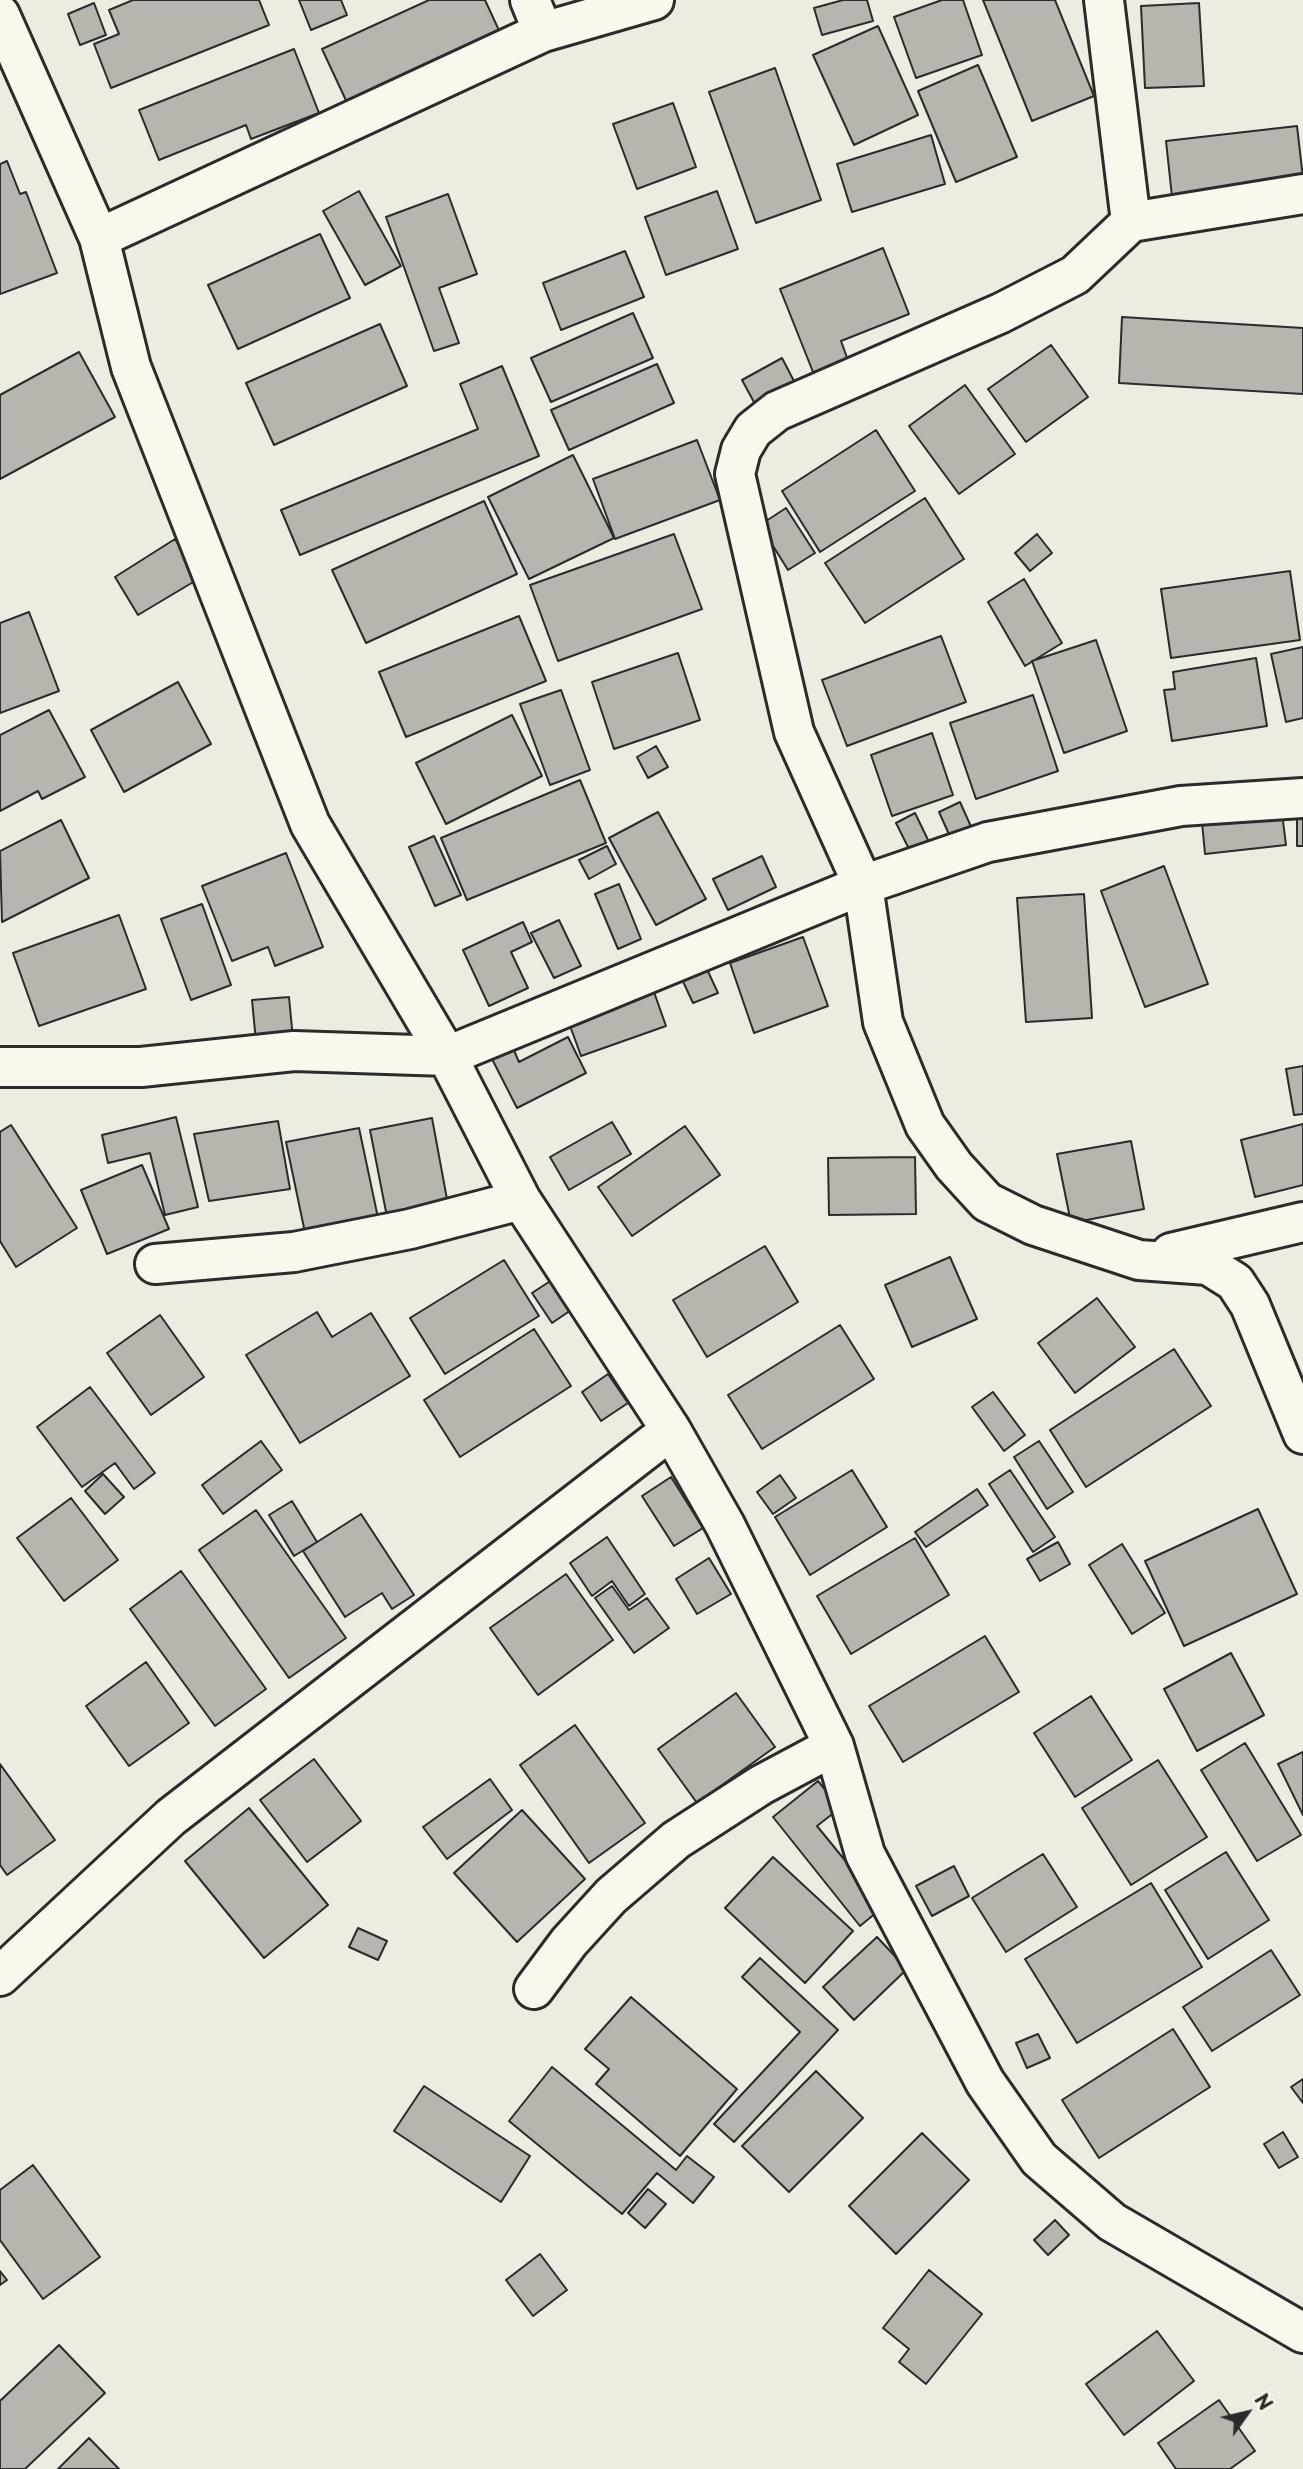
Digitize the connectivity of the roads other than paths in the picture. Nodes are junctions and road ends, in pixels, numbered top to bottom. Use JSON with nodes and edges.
{"nodes":[{"id":1,"x":654,"y":0,"type":"edge"},
{"id":2,"x":1104,"y":0,"type":"edge"},
{"id":3,"x":0,"y":15,"type":"edge"},
{"id":4,"x":536,"y":16,"type":"edge"},
{"id":5,"x":1303,"y":194,"type":"edge"},
{"id":6,"x":1131,"y":222,"type":"junction"},
{"id":7,"x":99,"y":237,"type":"junction"},
{"id":8,"x":1303,"y":798,"type":"edge"},
{"id":9,"x":863,"y":885,"type":"junction"},
{"id":10,"x":447,"y":1056,"type":"junction"},
{"id":11,"x":0,"y":1067,"type":"edge"},
{"id":12,"x":521,"y":1200,"type":"junction"},
{"id":13,"x":1303,"y":1222,"type":"edge"},
{"id":14,"x":1139,"y":1260,"type":"junction"},
{"id":15,"x":155,"y":1264,"type":"dead end"},
{"id":16,"x":671,"y":1430,"type":"junction"},
{"id":17,"x":1303,"y":1434,"type":"edge"},
{"id":18,"x":834,"y":1746,"type":"junction"},
{"id":19,"x":0,"y":1976,"type":"edge"},
{"id":20,"x":534,"y":1989,"type":"dead end"},
{"id":21,"x":1303,"y":2333,"type":"edge"}],
"edges":[{"from":1,"to":4,"type":"street"},
{"from":2,"to":6,"type":"street"},
{"from":3,"to":7,"type":"street"},
{"from":4,"to":7,"type":"street"},
{"from":5,"to":6,"type":"street"},
{"from":6,"to":9,"type":"street"},
{"from":7,"to":10,"type":"street"},
{"from":8,"to":9,"type":"street"},
{"from":9,"to":10,"type":"street"},
{"from":9,"to":14,"type":"street"},
{"from":10,"to":11,"type":"street"},
{"from":10,"to":12,"type":"street"},
{"from":12,"to":15,"type":"street"},
{"from":12,"to":16,"type":"street"},
{"from":13,"to":14,"type":"street"},
{"from":14,"to":17,"type":"street"},
{"from":16,"to":18,"type":"street"},
{"from":16,"to":19,"type":"street"},
{"from":18,"to":20,"type":"street"},
{"from":18,"to":21,"type":"street"}]}
